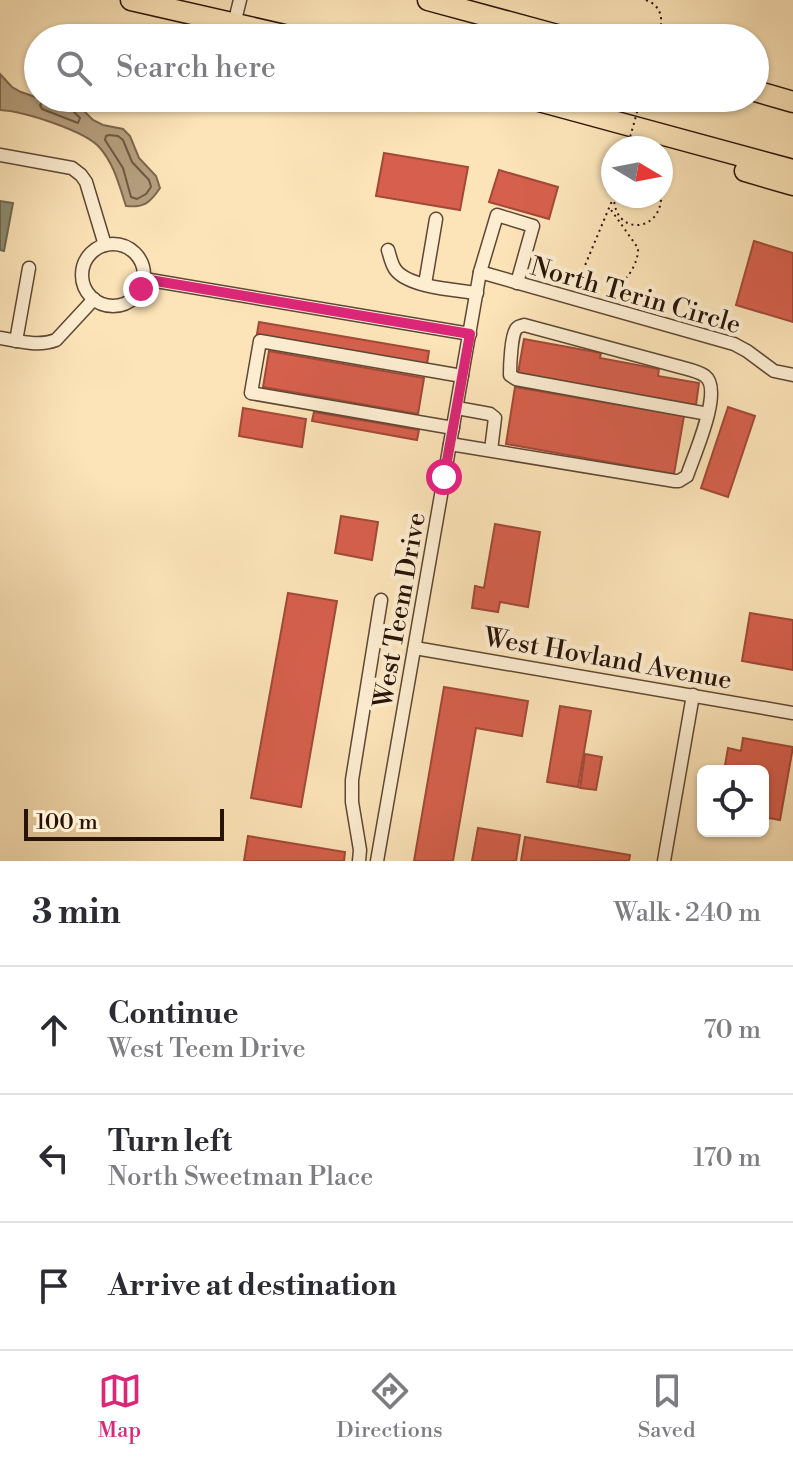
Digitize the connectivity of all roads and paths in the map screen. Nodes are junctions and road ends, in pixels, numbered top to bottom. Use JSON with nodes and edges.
{"nodes":[{"id":1,"x":131,"y":0,"type":"edge"},
{"id":2,"x":182,"y":0,"type":"edge"},
{"id":3,"x":428,"y":0,"type":"edge"},
{"id":4,"x":441,"y":0,"type":"edge"},
{"id":5,"x":646,"y":0,"type":"edge"},
{"id":6,"x":238,"y":8,"type":"edge"},
{"id":7,"x":478,"y":13,"type":"junction"},
{"id":8,"x":236,"y":24,"type":"edge"},
{"id":9,"x":277,"y":24,"type":"edge"},
{"id":10,"x":518,"y":24,"type":"edge"},
{"id":11,"x":662,"y":24,"type":"edge"},
{"id":12,"x":769,"y":95,"type":"edge"},
{"id":13,"x":793,"y":102,"type":"edge"},
{"id":14,"x":579,"y":112,"type":"edge"},
{"id":15,"x":637,"y":112,"type":"edge"},
{"id":16,"x":630,"y":136,"type":"edge"},
{"id":17,"x":677,"y":139,"type":"junction"},
{"id":18,"x":0,"y":155,"type":"edge"},
{"id":19,"x":793,"y":170,"type":"edge"},
{"id":20,"x":793,"y":185,"type":"edge"},
{"id":21,"x":609,"y":208,"type":"edge"},
{"id":22,"x":610,"y":208,"type":"edge"},
{"id":23,"x":615,"y":208,"type":"edge"},
{"id":24,"x":660,"y":208,"type":"edge"},
{"id":25,"x":436,"y":219,"type":"dead end"},
{"id":26,"x":105,"y":245,"type":"junction"},
{"id":27,"x":388,"y":250,"type":"dead end"},
{"id":28,"x":29,"y":268,"type":"dead end"},
{"id":29,"x":480,"y":272,"type":"junction"},
{"id":30,"x":579,"y":278,"type":"junction"},
{"id":31,"x":144,"y":279,"type":"junction"},
{"id":32,"x":517,"y":283,"type":"junction"},
{"id":33,"x":425,"y":284,"type":"junction"},
{"id":34,"x":477,"y":293,"type":"junction"},
{"id":35,"x":94,"y":299,"type":"junction"},
{"id":36,"x":573,"y":299,"type":"junction"},
{"id":37,"x":470,"y":334,"type":"junction"},
{"id":38,"x":0,"y":338,"type":"edge"},
{"id":39,"x":16,"y":341,"type":"junction"},
{"id":40,"x":793,"y":375,"type":"edge"},
{"id":41,"x":462,"y":376,"type":"junction"},
{"id":42,"x":457,"y":408,"type":"junction"},
{"id":43,"x":708,"y":414,"type":"junction"},
{"id":44,"x":453,"y":428,"type":"junction"},
{"id":45,"x":450,"y":444,"type":"junction"},
{"id":46,"x":491,"y":450,"type":"junction"},
{"id":47,"x":381,"y":600,"type":"dead end"},
{"id":48,"x":415,"y":648,"type":"junction"},
{"id":49,"x":693,"y":695,"type":"junction"},
{"id":50,"x":793,"y":713,"type":"edge"},
{"id":51,"x":359,"y":856,"type":"edge"},
{"id":52,"x":377,"y":858,"type":"edge"},
{"id":53,"x":664,"y":861,"type":"edge"}],
"edges":[{"from":1,"to":8,"type":"highway"},
{"from":2,"to":6,"type":"highway"},
{"from":3,"to":7,"type":"highway"},
{"from":4,"to":7,"type":"highway"},
{"from":5,"to":11,"type":"path"},
{"from":6,"to":9,"type":"highway"},
{"from":7,"to":10,"type":"highway"},
{"from":12,"to":13,"type":"highway"},
{"from":14,"to":17,"type":"highway"},
{"from":15,"to":16,"type":"path","bridge":true},
{"from":17,"to":19,"type":"highway"},
{"from":17,"to":20,"type":"highway"},
{"from":18,"to":26,"type":"street"},
{"from":21,"to":30,"type":"path"},
{"from":22,"to":30,"type":"path"},
{"from":23,"to":24,"type":"path","bridge":true},
{"from":25,"to":33,"type":"street"},
{"from":26,"to":31,"type":"street"},
{"from":26,"to":35,"type":"street"},
{"from":27,"to":33,"type":"street"},
{"from":28,"to":39,"type":"street"},
{"from":29,"to":32,"type":"street","name":"North Terin Circle"},
{"from":29,"to":32,"type":"street","name":"West Teem Drive"},
{"from":29,"to":34,"type":"street","name":"West Teem Drive"},
{"from":30,"to":36,"type":"path"},
{"from":31,"to":35,"type":"street"},
{"from":31,"to":37,"type":"street"},
{"from":32,"to":36,"type":"street","name":"North Terin Circle"},
{"from":33,"to":34,"type":"street"},
{"from":34,"to":37,"type":"street","name":"West Teem Drive"},
{"from":35,"to":39,"type":"street"},
{"from":36,"to":40,"type":"street","name":"North Terin Circle"},
{"from":37,"to":41,"type":"street","name":"West Teem Drive"},
{"from":38,"to":39,"type":"street"},
{"from":41,"to":42,"type":"street","name":"West Teem Drive"},
{"from":41,"to":44,"type":"street"},
{"from":42,"to":44,"type":"street","name":"West Teem Drive"},
{"from":42,"to":46,"type":"street"},
{"from":43,"to":43,"type":"street"},
{"from":43,"to":46,"type":"street"},
{"from":44,"to":45,"type":"street","name":"West Teem Drive"},
{"from":45,"to":46,"type":"street"},
{"from":45,"to":48,"type":"street","name":"West Teem Drive"},
{"from":47,"to":51,"type":"street"},
{"from":48,"to":49,"type":"street","name":"West Hovland Avenue"},
{"from":48,"to":52,"type":"street","name":"West Teem Drive"},
{"from":49,"to":50,"type":"street","name":"West Hovland Avenue"},
{"from":49,"to":53,"type":"street"},
{"from":51,"to":52,"type":"street"}]}
